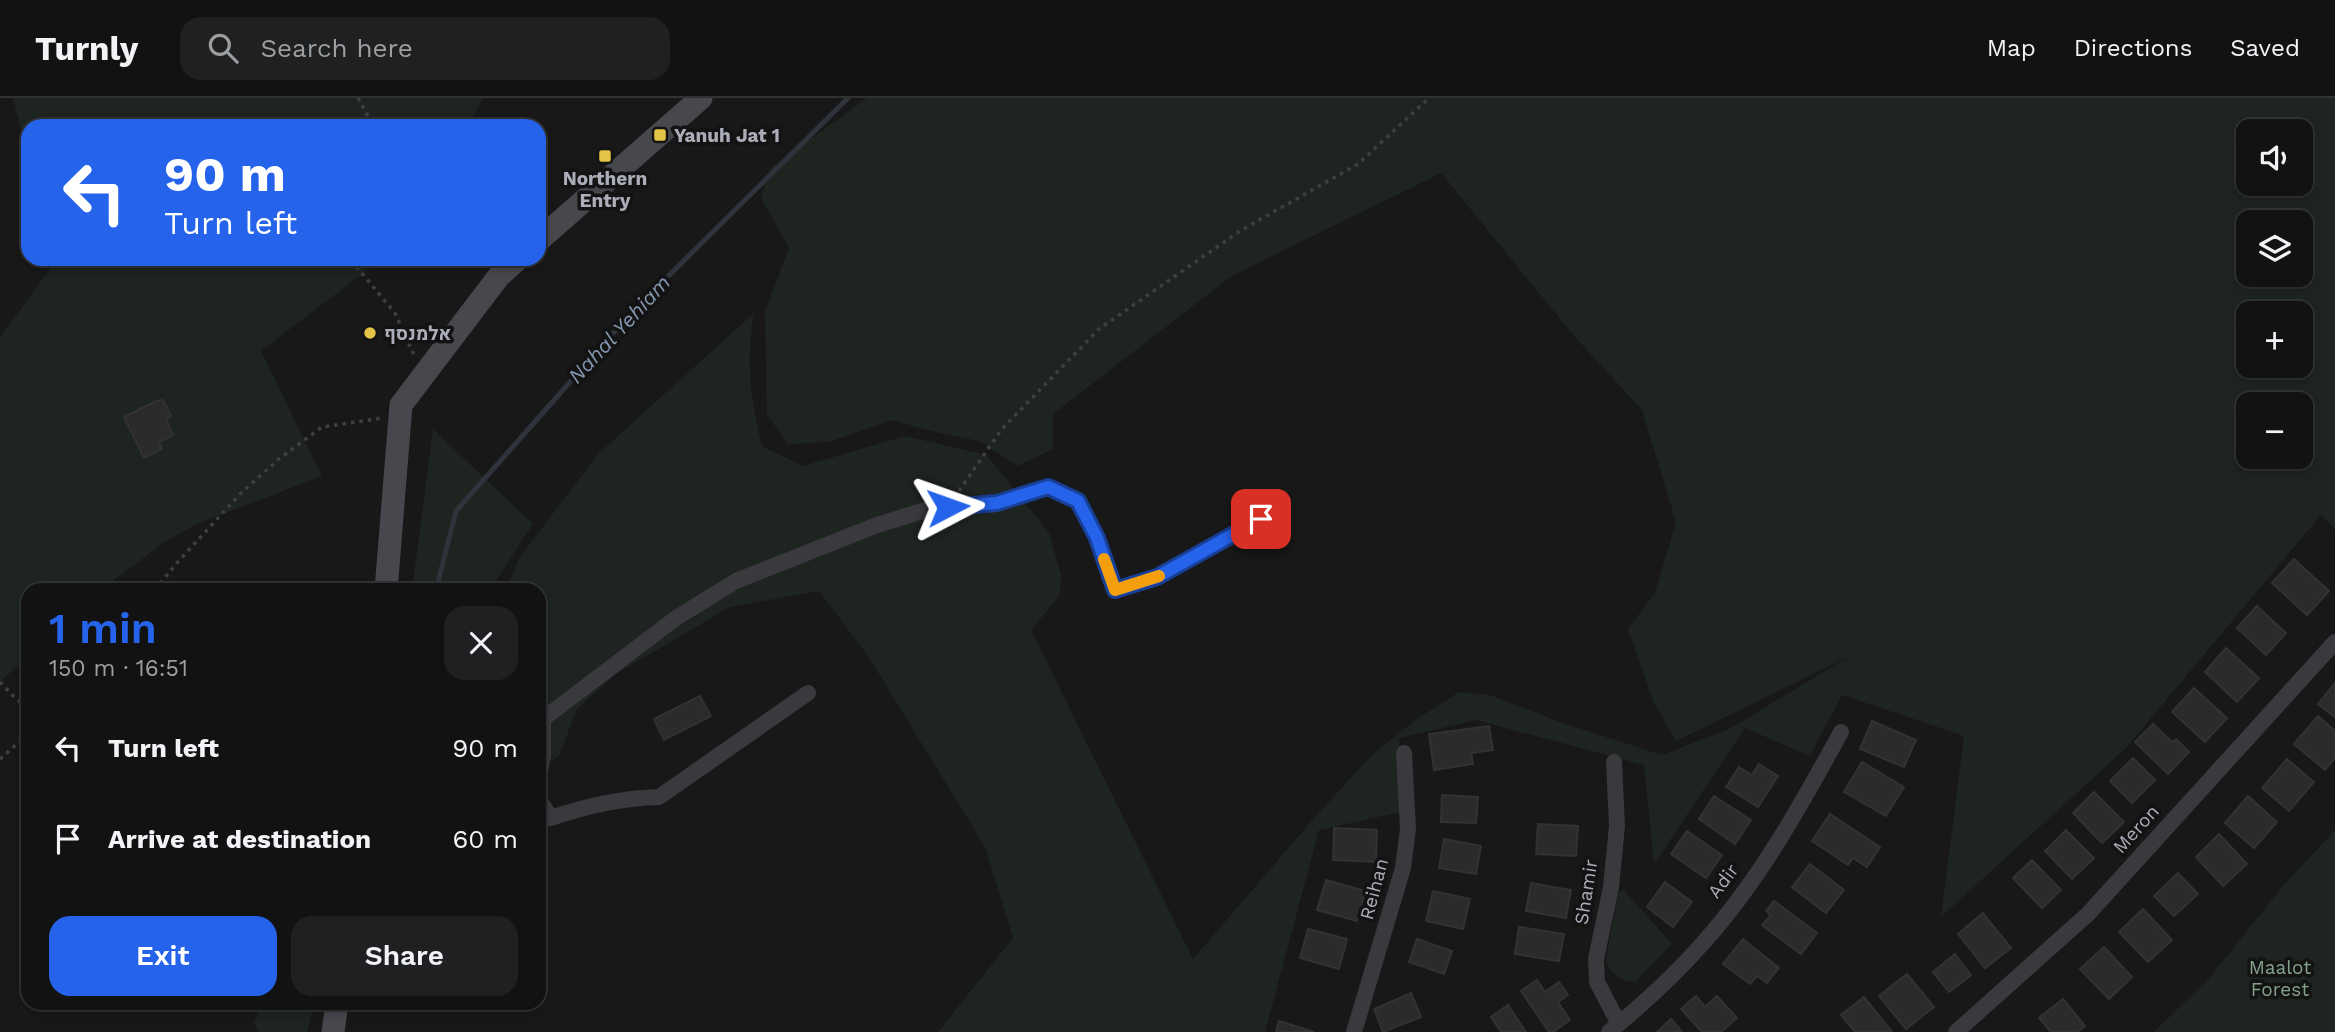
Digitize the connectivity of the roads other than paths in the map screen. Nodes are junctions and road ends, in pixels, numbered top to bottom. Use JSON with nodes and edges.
{"nodes":[{"id":1,"x":701,"y":98,"type":"edge"},
{"id":2,"x":546,"y":234,"type":"edge"},
{"id":3,"x":510,"y":266,"type":"edge"},
{"id":4,"x":1261,"y":519,"type":"dead end"},
{"id":5,"x":387,"y":583,"type":"edge"},
{"id":6,"x":2335,"y":642,"type":"edge"},
{"id":7,"x":808,"y":693,"type":"dead end"},
{"id":8,"x":546,"y":717,"type":"edge"},
{"id":9,"x":1841,"y":732,"type":"dead end"},
{"id":10,"x":1404,"y":753,"type":"dead end"},
{"id":11,"x":1615,"y":762,"type":"dead end"},
{"id":12,"x":546,"y":810,"type":"edge"},
{"id":13,"x":336,"y":1010,"type":"edge"},
{"id":14,"x":1614,"y":1028,"type":"edge"},
{"id":15,"x":333,"y":1032,"type":"edge"},
{"id":16,"x":1354,"y":1032,"type":"edge"},
{"id":17,"x":1956,"y":1032,"type":"edge"}],
"edges":[{"from":1,"to":2,"type":"main road"},
{"from":3,"to":5,"type":"main road"},
{"from":4,"to":8,"type":"street"},
{"from":6,"to":17,"type":"street","name":"Meron"},
{"from":7,"to":12,"type":"street"},
{"from":9,"to":14,"type":"street","name":"Adir"},
{"from":10,"to":16,"type":"street","name":"Reihan"},
{"from":11,"to":14,"type":"street","name":"Shamir"},
{"from":13,"to":15,"type":"main road"}]}
